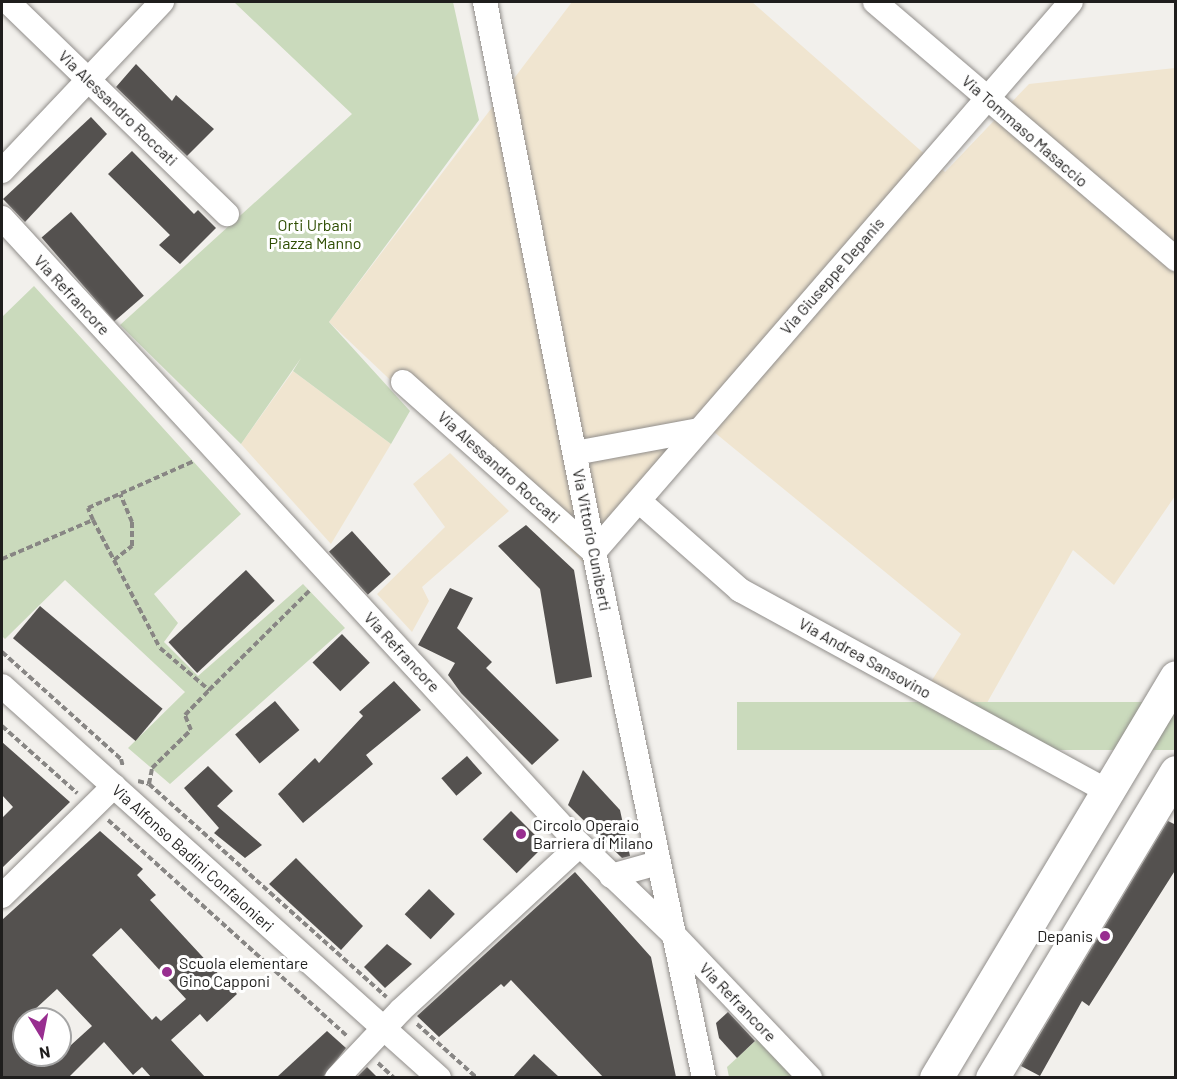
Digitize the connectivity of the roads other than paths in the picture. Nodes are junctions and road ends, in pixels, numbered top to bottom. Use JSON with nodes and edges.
{"nodes":[{"id":1,"x":9,"y":2,"type":"edge"},
{"id":2,"x":162,"y":2,"type":"edge"},
{"id":3,"x":485,"y":2,"type":"edge"},
{"id":4,"x":875,"y":2,"type":"edge"},
{"id":5,"x":1071,"y":2,"type":"edge"},
{"id":6,"x":88,"y":79,"type":"junction"},
{"id":7,"x":987,"y":98,"type":"junction"},
{"id":8,"x":2,"y":171,"type":"edge"},
{"id":9,"x":227,"y":214,"type":"dead end"},
{"id":10,"x":2,"y":218,"type":"edge"},
{"id":11,"x":1176,"y":260,"type":"edge"},
{"id":12,"x":403,"y":382,"type":"dead end"},
{"id":13,"x":699,"y":430,"type":"junction"},
{"id":14,"x":575,"y":453,"type":"junction"},
{"id":15,"x":639,"y":501,"type":"junction"},
{"id":16,"x":594,"y":552,"type":"junction"},
{"id":17,"x":1176,"y":677,"type":"edge"},
{"id":18,"x":2,"y":686,"type":"edge"},
{"id":19,"x":123,"y":780,"type":"junction"},
{"id":20,"x":1107,"y":791,"type":"junction"},
{"id":21,"x":1170,"y":791,"type":"edge"},
{"id":22,"x":580,"y":845,"type":"junction"},
{"id":23,"x":658,"y":863,"type":"junction"},
{"id":24,"x":611,"y":876,"type":"junction"},
{"id":25,"x":2,"y":896,"type":"edge"},
{"id":26,"x":673,"y":934,"type":"junction"},
{"id":27,"x":393,"y":1019,"type":"junction"},
{"id":28,"x":337,"y":1077,"type":"edge"},
{"id":29,"x":439,"y":1077,"type":"edge"},
{"id":30,"x":704,"y":1077,"type":"edge"},
{"id":31,"x":810,"y":1077,"type":"edge"},
{"id":32,"x":936,"y":1077,"type":"edge"},
{"id":33,"x":992,"y":1077,"type":"edge"}],
"edges":[{"from":1,"to":6,"type":"street","name":"Via Alessandro Roccati"},
{"from":2,"to":6,"type":"street"},
{"from":3,"to":14,"type":"street","name":"Via Vittorio Cuniberti"},
{"from":4,"to":7,"type":"street","name":"Via Tommaso Masaccio"},
{"from":5,"to":7,"type":"street","name":"Via Giuseppe Depanis"},
{"from":6,"to":8,"type":"street"},
{"from":6,"to":9,"type":"street","name":"Via Alessandro Roccati"},
{"from":7,"to":11,"type":"street","name":"Via Tommaso Masaccio"},
{"from":7,"to":13,"type":"street","name":"Via Giuseppe Depanis"},
{"from":10,"to":22,"type":"street","name":"Via Refrancore"},
{"from":12,"to":16,"type":"street","name":"Via Alessandro Roccati"},
{"from":13,"to":14,"type":"street"},
{"from":13,"to":15,"type":"street","name":"Via Giuseppe Depanis"},
{"from":14,"to":16,"type":"street","name":"Via Vittorio Cuniberti"},
{"from":15,"to":16,"type":"street","name":"Via Giuseppe Depanis"},
{"from":15,"to":20,"type":"street","name":"Via Andrea Sansovino"},
{"from":16,"to":23,"type":"street","name":"Via Vittorio Cuniberti"},
{"from":17,"to":20,"type":"main road"},
{"from":18,"to":19,"type":"street","name":"Via Alfonso Badini Confalonieri"},
{"from":19,"to":25,"type":"street"},
{"from":19,"to":27,"type":"street","name":"Via Alfonso Badini Confalonieri"},
{"from":20,"to":32,"type":"main road"},
{"from":21,"to":33,"type":"main road"},
{"from":22,"to":24,"type":"street","name":"Via Refrancore"},
{"from":22,"to":27,"type":"street"},
{"from":23,"to":24,"type":"street"},
{"from":23,"to":26,"type":"street","name":"Via Vittorio Cuniberti"},
{"from":24,"to":26,"type":"street","name":"Via Refrancore"},
{"from":26,"to":30,"type":"street","name":"Via Vittorio Cuniberti"},
{"from":26,"to":31,"type":"street","name":"Via Refrancore"},
{"from":27,"to":28,"type":"street"},
{"from":27,"to":29,"type":"street","name":"Via Alfonso Badini Confalonieri"}]}
